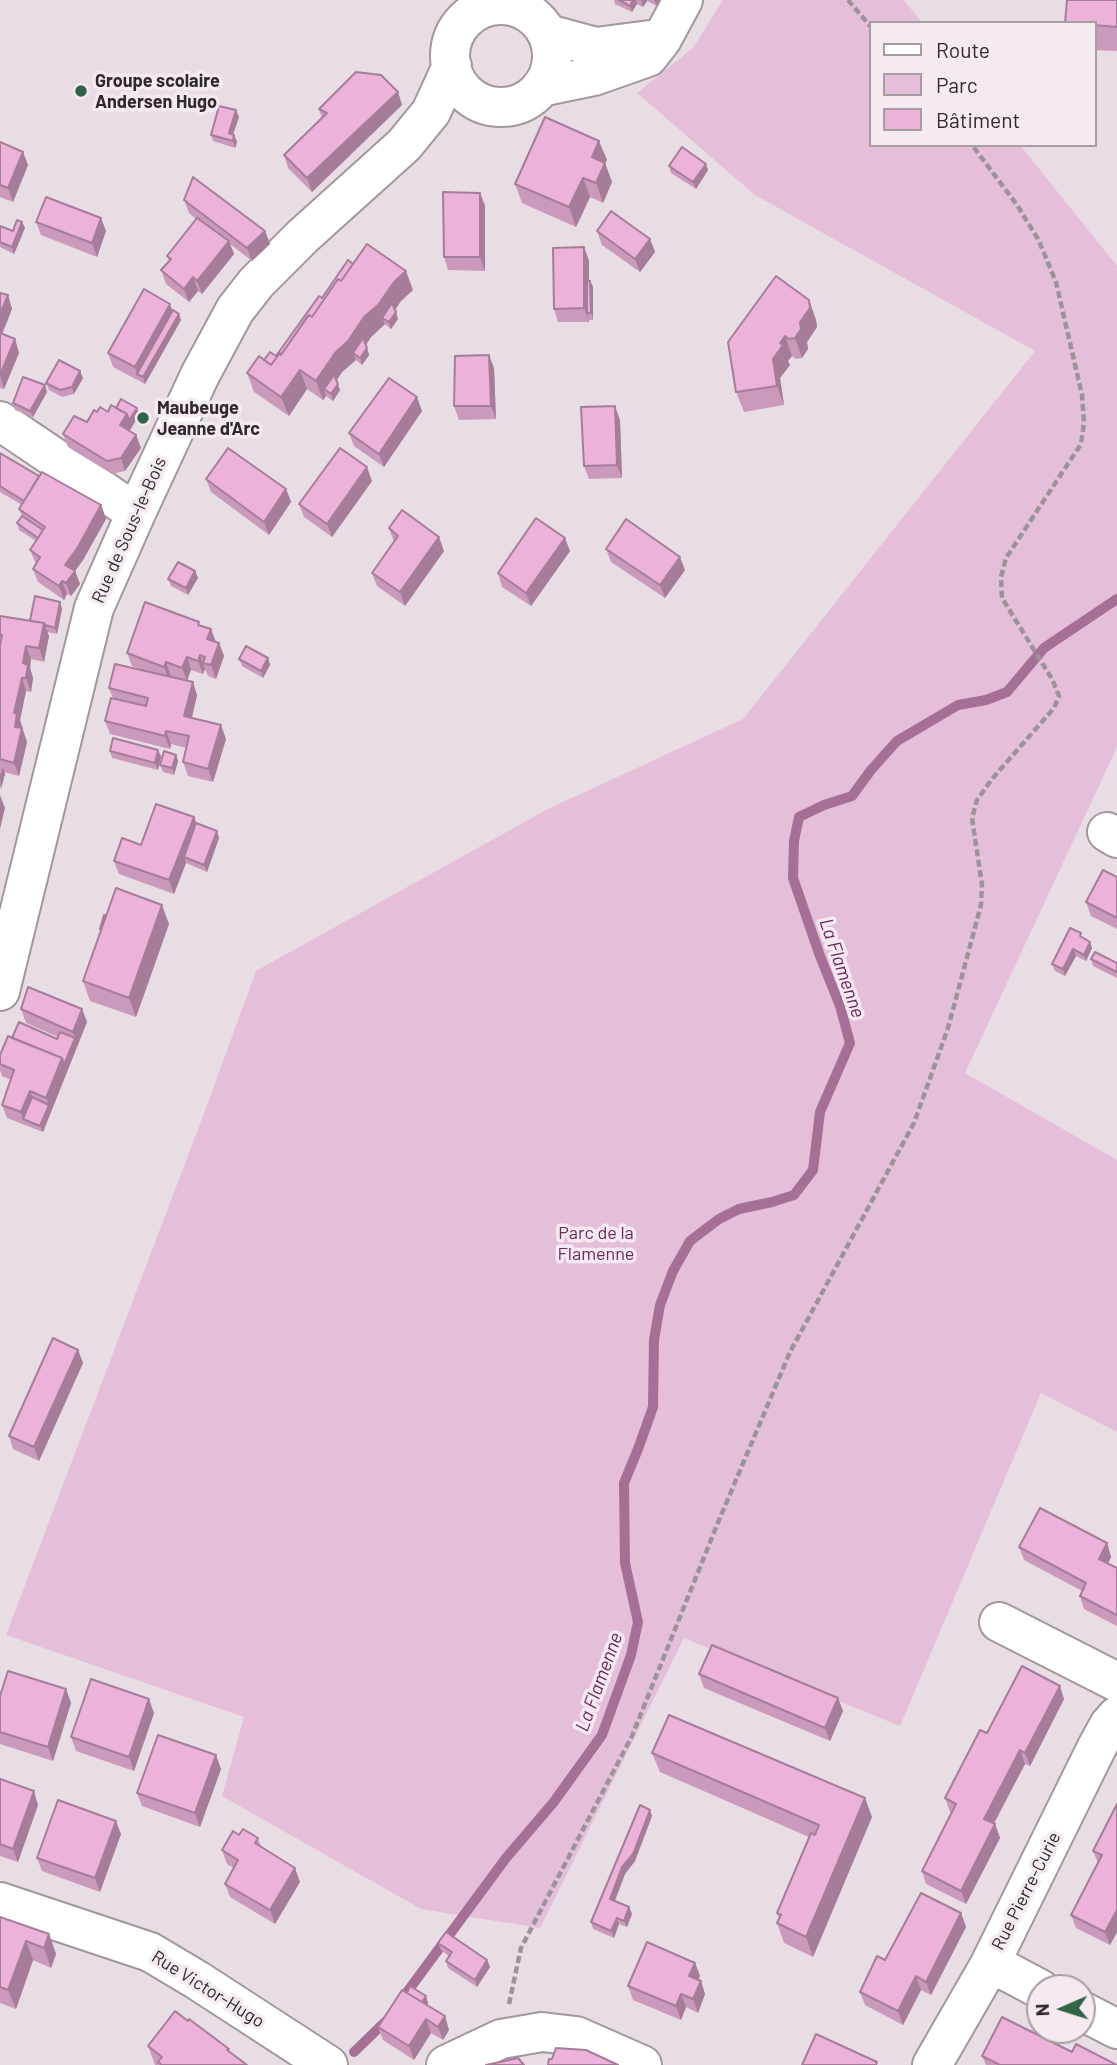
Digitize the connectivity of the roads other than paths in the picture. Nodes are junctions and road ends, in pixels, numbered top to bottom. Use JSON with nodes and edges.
{"nodes":[{"id":1,"x":683,"y":0,"type":"edge"},
{"id":2,"x":548,"y":34,"type":"junction"},
{"id":3,"x":662,"y":39,"type":"junction"},
{"id":4,"x":452,"y":66,"type":"junction"},
{"id":5,"x":541,"y":87,"type":"junction"},
{"id":6,"x":499,"y":107,"type":"junction"},
{"id":7,"x":404,"y":145,"type":"junction"},
{"id":8,"x":0,"y":421,"type":"edge"},
{"id":9,"x":136,"y":513,"type":"junction"},
{"id":10,"x":0,"y":991,"type":"edge"},
{"id":11,"x":999,"y":1622,"type":"dead end"},
{"id":12,"x":1117,"y":1682,"type":"edge"},
{"id":13,"x":1117,"y":1716,"type":"edge"},
{"id":14,"x":0,"y":1902,"type":"edge"},
{"id":15,"x":989,"y":1965,"type":"junction"},
{"id":16,"x":1026,"y":1982,"type":"edge"},
{"id":17,"x":1096,"y":2018,"type":"edge"},
{"id":18,"x":1117,"y":2029,"type":"edge"},
{"id":19,"x":328,"y":2065,"type":"edge"},
{"id":20,"x":446,"y":2065,"type":"edge"},
{"id":21,"x":642,"y":2065,"type":"edge"},
{"id":22,"x":932,"y":2065,"type":"edge"}],
"edges":[{"from":1,"to":3,"type":"street"},
{"from":2,"to":3,"type":"street"},
{"from":2,"to":4,"type":"street"},
{"from":2,"to":5,"type":"street"},
{"from":3,"to":5,"type":"street"},
{"from":4,"to":6,"type":"street"},
{"from":4,"to":7,"type":"street","name":"Rue de Sous-le-Bois"},
{"from":5,"to":6,"type":"street"},
{"from":6,"to":7,"type":"street","name":"Rue de Sous-le-Bois"},
{"from":7,"to":9,"type":"street","name":"Rue de Sous-le-Bois"},
{"from":8,"to":9,"type":"street"},
{"from":9,"to":10,"type":"street","name":"Rue de Sous-le-Bois"},
{"from":11,"to":12,"type":"street"},
{"from":13,"to":15,"type":"street","name":"Rue Pierre-Curie"},
{"from":14,"to":19,"type":"street","name":"Rue Victor-Hugo"},
{"from":15,"to":16,"type":"street"},
{"from":15,"to":22,"type":"street","name":"Rue Pierre-Curie"},
{"from":17,"to":18,"type":"street"},
{"from":20,"to":21,"type":"street"}]}
